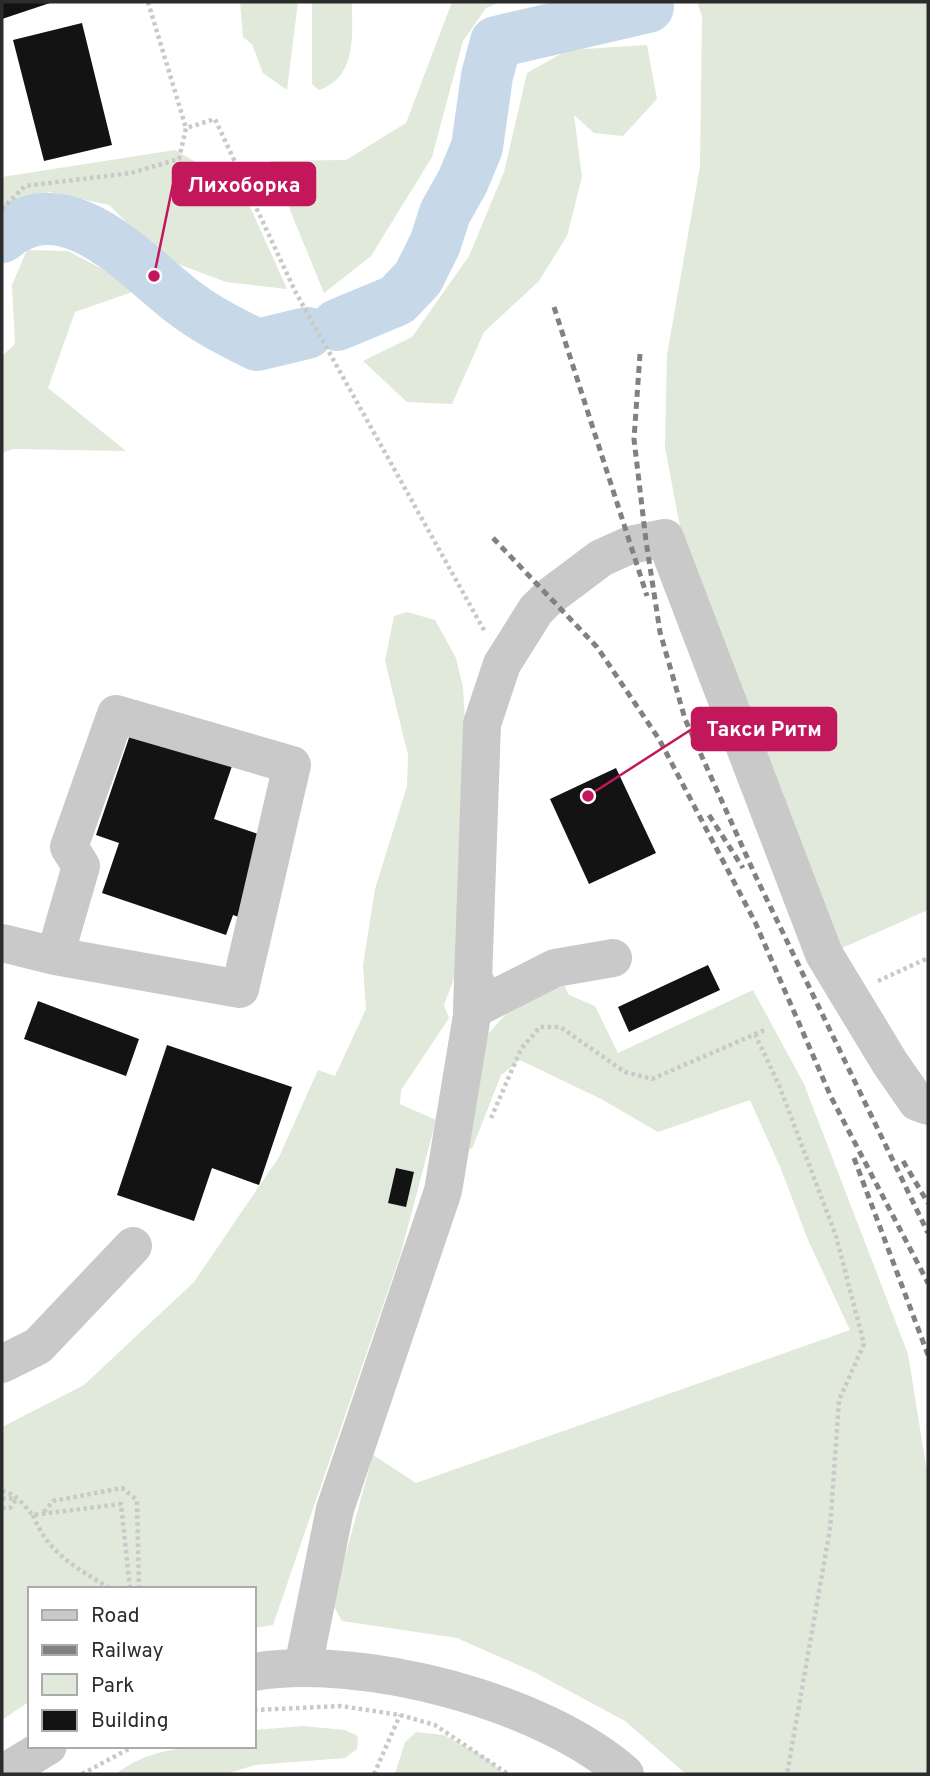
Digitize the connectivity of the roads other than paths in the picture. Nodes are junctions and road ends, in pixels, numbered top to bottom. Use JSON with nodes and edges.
{"nodes":[{"id":1,"x":502,"y":846,"type":"dead end"},
{"id":2,"x":2,"y":943,"type":"edge"},
{"id":3,"x":55,"y":956,"type":"junction"},
{"id":4,"x":613,"y":958,"type":"dead end"},
{"id":5,"x":472,"y":1010,"type":"junction"},
{"id":6,"x":928,"y":1106,"type":"edge"},
{"id":7,"x":133,"y":1246,"type":"dead end"},
{"id":8,"x":2,"y":1364,"type":"edge"},
{"id":9,"x":303,"y":1667,"type":"junction"},
{"id":10,"x":256,"y":1672,"type":"edge"},
{"id":11,"x":45,"y":1748,"type":"edge"},
{"id":12,"x":2,"y":1773,"type":"edge"},
{"id":13,"x":625,"y":1774,"type":"edge"}],
"edges":[{"from":1,"to":5,"type":"street"},
{"from":2,"to":3,"type":"street"},
{"from":3,"to":3,"type":"street"},
{"from":4,"to":5,"type":"street"},
{"from":5,"to":6,"type":"street"},
{"from":5,"to":9,"type":"street"},
{"from":7,"to":8,"type":"street"},
{"from":9,"to":10,"type":"street"},
{"from":9,"to":13,"type":"street"},
{"from":11,"to":12,"type":"street"}]}
